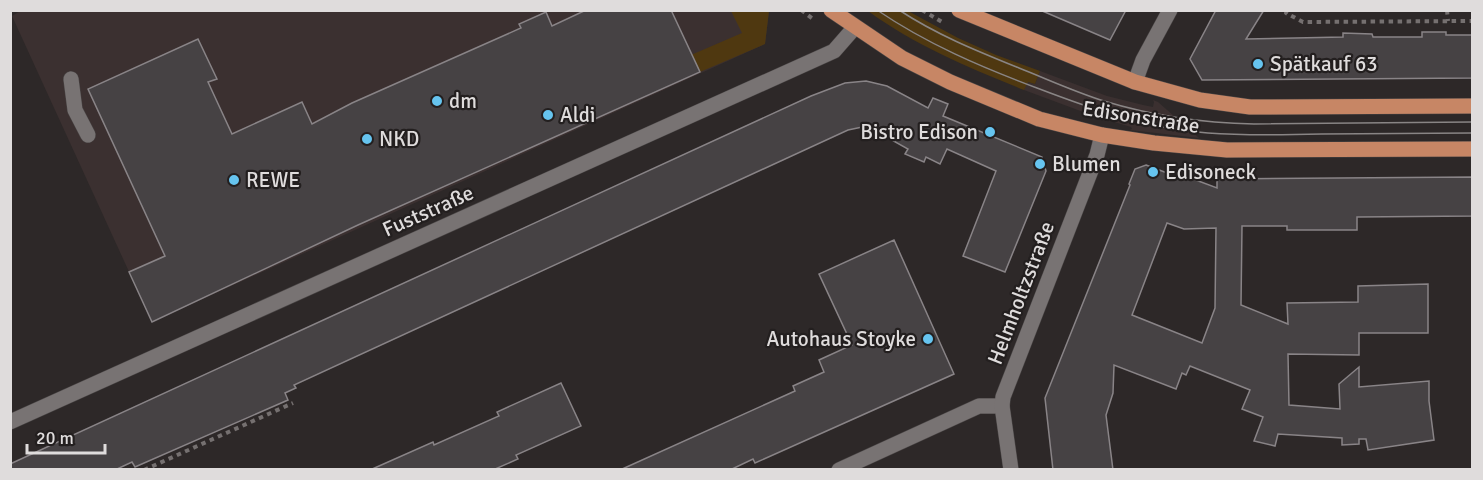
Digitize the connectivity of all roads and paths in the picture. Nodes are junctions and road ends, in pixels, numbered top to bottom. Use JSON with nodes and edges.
{"nodes":[{"id":1,"x":801,"y":10,"type":"edge"},
{"id":2,"x":831,"y":10,"type":"edge"},
{"id":3,"x":959,"y":10,"type":"edge"},
{"id":4,"x":1170,"y":10,"type":"edge"},
{"id":5,"x":1287,"y":10,"type":"edge"},
{"id":6,"x":1447,"y":10,"type":"edge"},
{"id":7,"x":813,"y":19,"type":"dead end"},
{"id":8,"x":1448,"y":21,"type":"junction"},
{"id":9,"x":1473,"y":21,"type":"edge"},
{"id":10,"x":855,"y":27,"type":"junction"},
{"id":11,"x":72,"y":79,"type":"dead end"},
{"id":12,"x":1135,"y":82,"type":"junction"},
{"id":13,"x":1473,"y":106,"type":"edge"},
{"id":14,"x":88,"y":135,"type":"dead end"},
{"id":15,"x":1102,"y":135,"type":"junction"},
{"id":16,"x":1473,"y":148,"type":"edge"},
{"id":17,"x":293,"y":403,"type":"dead end"},
{"id":18,"x":1002,"y":406,"type":"junction"},
{"id":19,"x":10,"y":422,"type":"edge"},
{"id":20,"x":144,"y":470,"type":"edge"},
{"id":21,"x":839,"y":470,"type":"edge"},
{"id":22,"x":1011,"y":470,"type":"edge"}],
"edges":[{"from":1,"to":7,"type":"path"},
{"from":2,"to":10,"type":"main road","name":"Edisonstraße"},
{"from":3,"to":12,"type":"main road","name":"Edisonstraße"},
{"from":4,"to":12,"type":"street"},
{"from":5,"to":8,"type":"path"},
{"from":6,"to":8,"type":"path"},
{"from":8,"to":9,"type":"path"},
{"from":10,"to":15,"type":"main road","name":"Edisonstraße"},
{"from":10,"to":19,"type":"street","name":"Fuststraße"},
{"from":11,"to":14,"type":"street"},
{"from":12,"to":13,"type":"main road","name":"Edisonstraße"},
{"from":15,"to":16,"type":"main road","name":"Edisonstraße"},
{"from":15,"to":18,"type":"street","name":"Helmholtzstraße"},
{"from":17,"to":20,"type":"path"},
{"from":18,"to":21,"type":"street"},
{"from":18,"to":22,"type":"street","name":"Helmholtzstraße"}]}
